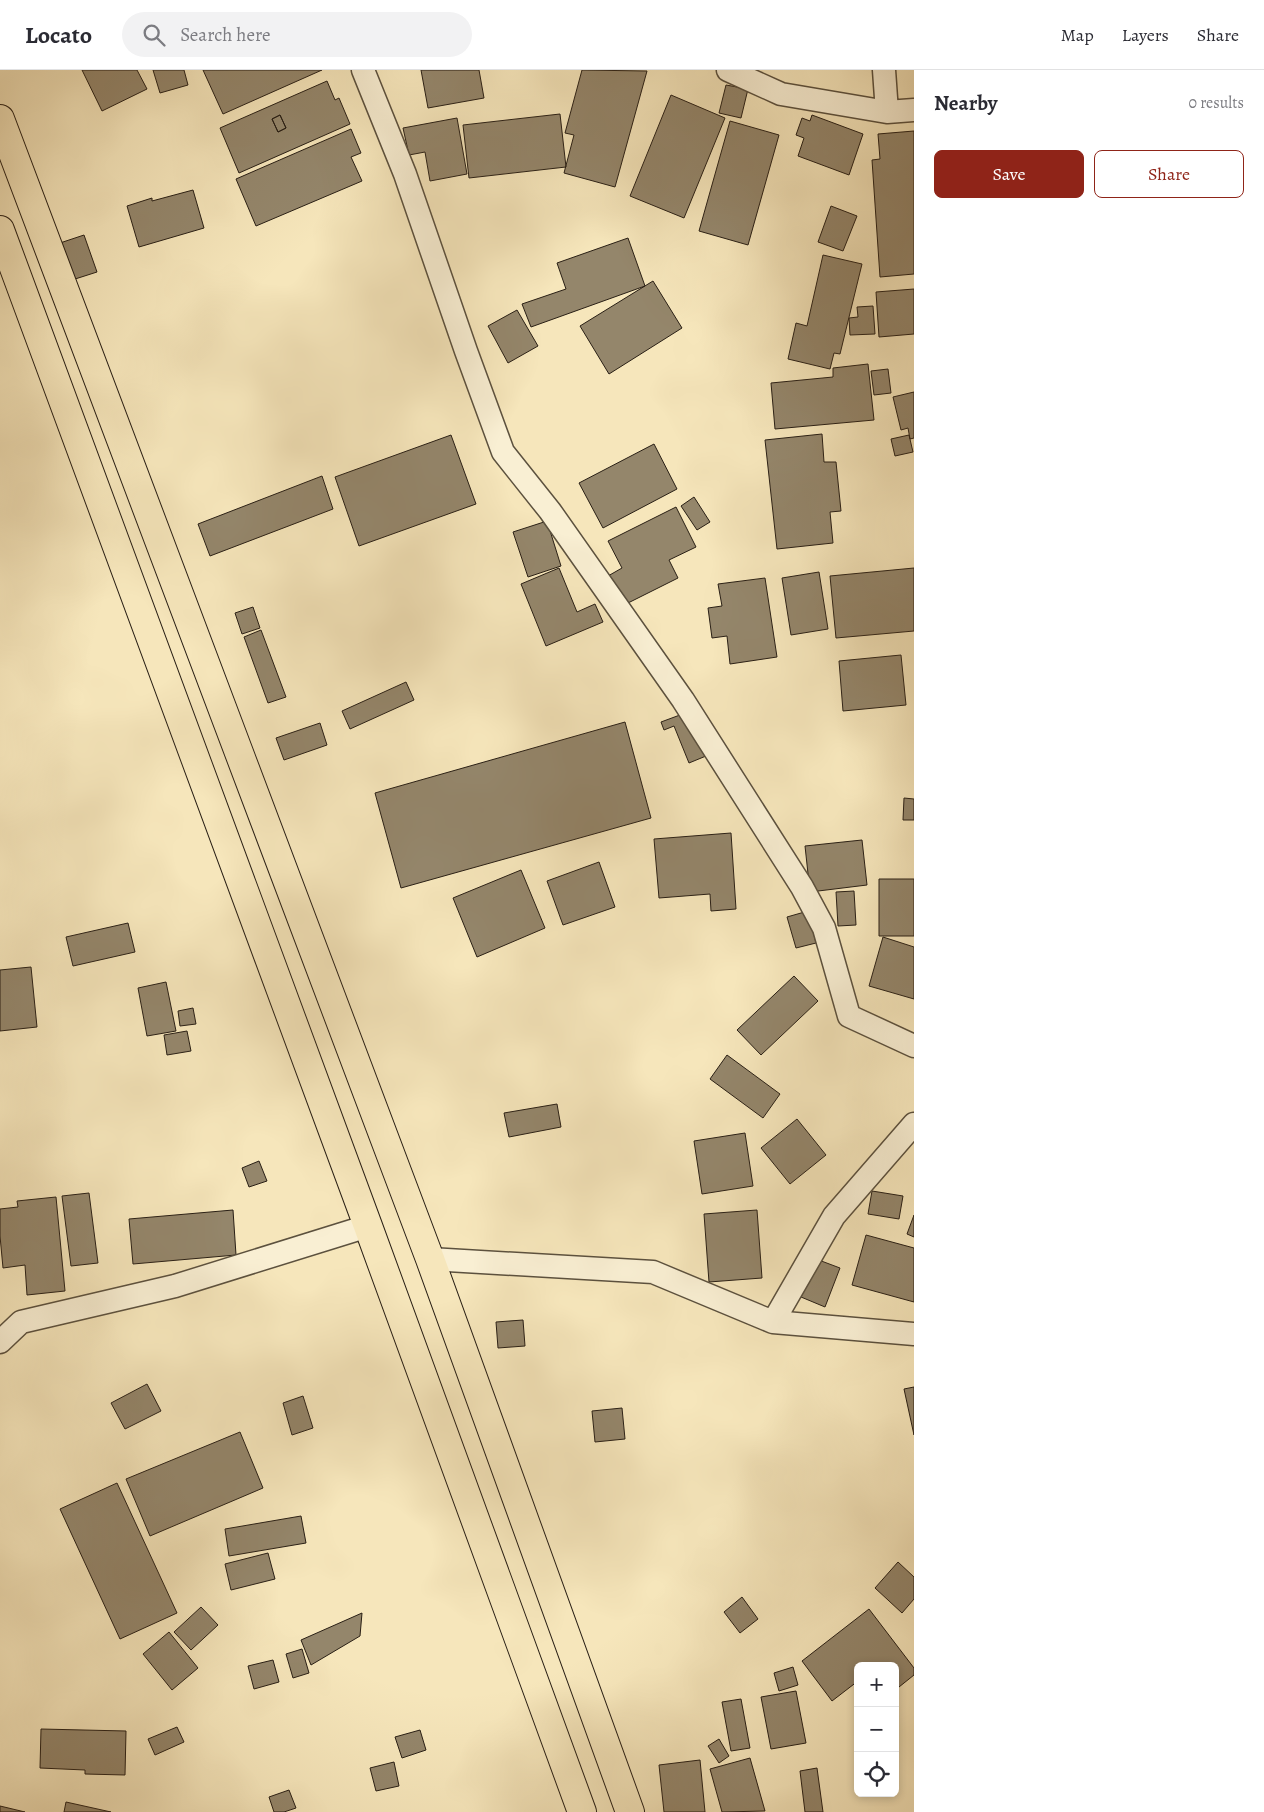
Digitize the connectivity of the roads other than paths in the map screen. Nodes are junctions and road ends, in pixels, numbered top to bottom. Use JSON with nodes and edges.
{"nodes":[{"id":1,"x":363,"y":70,"type":"edge"},
{"id":2,"x":728,"y":70,"type":"edge"},
{"id":3,"x":884,"y":70,"type":"edge"},
{"id":4,"x":914,"y":110,"type":"edge"},
{"id":5,"x":887,"y":112,"type":"junction"},
{"id":6,"x":0,"y":119,"type":"edge"},
{"id":7,"x":0,"y":230,"type":"edge"},
{"id":8,"x":914,"y":1046,"type":"edge"},
{"id":9,"x":914,"y":1124,"type":"edge"},
{"id":10,"x":368,"y":1226,"type":"junction"},
{"id":11,"x":430,"y":1259,"type":"junction"},
{"id":12,"x":773,"y":1322,"type":"junction"},
{"id":13,"x":914,"y":1334,"type":"edge"},
{"id":14,"x":0,"y":1342,"type":"edge"},
{"id":15,"x":582,"y":1812,"type":"edge"},
{"id":16,"x":630,"y":1812,"type":"edge"}],
"edges":[{"from":1,"to":8,"type":"street"},
{"from":2,"to":5,"type":"street"},
{"from":3,"to":5,"type":"street"},
{"from":4,"to":5,"type":"street"},
{"from":6,"to":11,"type":"highway"},
{"from":7,"to":10,"type":"highway"},
{"from":9,"to":12,"type":"street"},
{"from":10,"to":14,"type":"street"},
{"from":10,"to":15,"type":"highway"},
{"from":11,"to":12,"type":"street"},
{"from":11,"to":16,"type":"highway"},
{"from":12,"to":13,"type":"street"}]}
